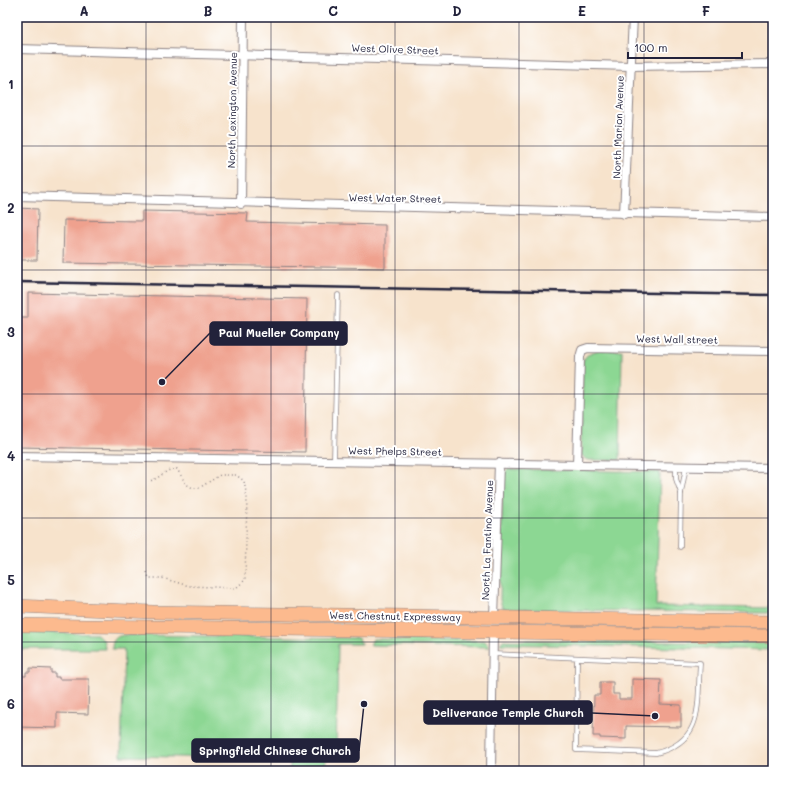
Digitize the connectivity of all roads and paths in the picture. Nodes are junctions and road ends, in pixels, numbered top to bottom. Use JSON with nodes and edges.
{"nodes":[{"id":1,"x":243,"y":17,"type":"edge"},
{"id":2,"x":633,"y":17,"type":"edge"},
{"id":3,"x":17,"y":49,"type":"edge"},
{"id":4,"x":242,"y":54,"type":"junction"},
{"id":5,"x":773,"y":64,"type":"edge"},
{"id":6,"x":630,"y":66,"type":"junction"},
{"id":7,"x":17,"y":196,"type":"edge"},
{"id":8,"x":241,"y":204,"type":"junction"},
{"id":9,"x":624,"y":214,"type":"junction"},
{"id":10,"x":773,"y":217,"type":"edge"},
{"id":11,"x":338,"y":295,"type":"dead end"},
{"id":12,"x":773,"y":351,"type":"edge"},
{"id":13,"x":17,"y":456,"type":"edge"},
{"id":14,"x":334,"y":460,"type":"junction"},
{"id":15,"x":499,"y":463,"type":"junction"},
{"id":16,"x":577,"y":465,"type":"junction"},
{"id":17,"x":676,"y":467,"type":"junction"},
{"id":18,"x":686,"y":467,"type":"junction"},
{"id":19,"x":773,"y":468,"type":"edge"},
{"id":20,"x":149,"y":481,"type":"dead end"},
{"id":21,"x":681,"y":493,"type":"junction"},
{"id":22,"x":680,"y":547,"type":"dead end"},
{"id":23,"x":147,"y":572,"type":"dead end"},
{"id":24,"x":17,"y":606,"type":"edge"},
{"id":25,"x":494,"y":618,"type":"junction"},
{"id":26,"x":773,"y":622,"type":"edge"},
{"id":27,"x":17,"y":625,"type":"edge"},
{"id":28,"x":493,"y":632,"type":"junction"},
{"id":29,"x":773,"y":636,"type":"edge"},
{"id":30,"x":493,"y":654,"type":"junction"},
{"id":31,"x":577,"y":659,"type":"junction"},
{"id":32,"x":490,"y":771,"type":"edge"}],
"edges":[{"from":1,"to":4,"type":"street","name":"North Lexington Avenue"},
{"from":2,"to":6,"type":"street","name":"North Marion Avenue"},
{"from":3,"to":4,"type":"street","name":"West Olive Street"},
{"from":4,"to":6,"type":"street","name":"West Olive Street"},
{"from":4,"to":8,"type":"street","name":"North Lexington Avenue"},
{"from":5,"to":6,"type":"street","name":"West Olive Street"},
{"from":6,"to":9,"type":"street","name":"North Marion Avenue"},
{"from":7,"to":8,"type":"street","name":"West Water Street"},
{"from":8,"to":9,"type":"street","name":"West Water Street"},
{"from":9,"to":10,"type":"street","name":"West Water Street"},
{"from":11,"to":14,"type":"lane"},
{"from":12,"to":16,"type":"street","name":"West Wall street"},
{"from":13,"to":14,"type":"street","name":"West Phelps Street"},
{"from":14,"to":15,"type":"street","name":"West Phelps Street"},
{"from":15,"to":16,"type":"street","name":"West Phelps Street"},
{"from":15,"to":25,"type":"street","name":"North La Fantino Avenue"},
{"from":16,"to":17,"type":"street","name":"West Phelps Street"},
{"from":17,"to":18,"type":"street","name":"West Phelps Street"},
{"from":17,"to":21,"type":"lane"},
{"from":18,"to":19,"type":"street","name":"West Phelps Street"},
{"from":18,"to":21,"type":"lane"},
{"from":20,"to":23,"type":"path"},
{"from":21,"to":22,"type":"lane"},
{"from":24,"to":25,"type":"main road","name":"West Chestnut Expressway"},
{"from":25,"to":26,"type":"main road","name":"West Chestnut Expressway"},
{"from":27,"to":28,"type":"main road","name":"West Chestnut Expressway"},
{"from":28,"to":29,"type":"main road","name":"West Chestnut Expressway"},
{"from":28,"to":30,"type":"street"},
{"from":30,"to":31,"type":"lane"},
{"from":30,"to":32,"type":"street"},
{"from":31,"to":31,"type":"lane"}]}
